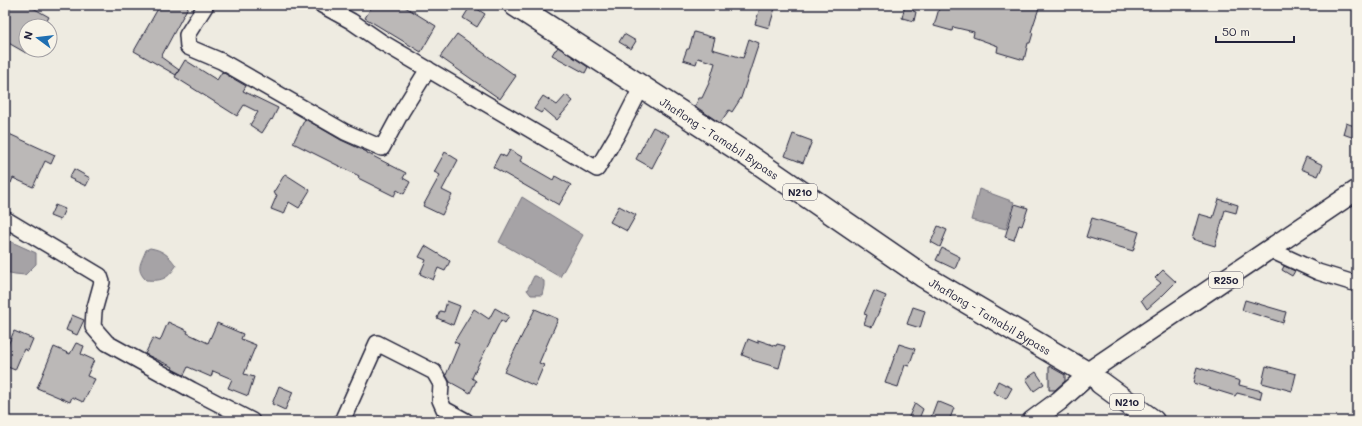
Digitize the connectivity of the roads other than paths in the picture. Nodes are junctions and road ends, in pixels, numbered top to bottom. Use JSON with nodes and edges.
{"nodes":[{"id":1,"x":206,"y":5,"type":"edge"},
{"id":2,"x":322,"y":5,"type":"edge"},
{"id":3,"x":515,"y":5,"type":"edge"},
{"id":4,"x":428,"y":69,"type":"junction"},
{"id":5,"x":641,"y":88,"type":"junction"},
{"id":6,"x":1357,"y":190,"type":"edge"},
{"id":7,"x":1357,"y":198,"type":"edge"},
{"id":8,"x":5,"y":219,"type":"edge"},
{"id":9,"x":1277,"y":252,"type":"junction"},
{"id":10,"x":1357,"y":284,"type":"edge"},
{"id":11,"x":1094,"y":377,"type":"junction"},
{"id":12,"x":252,"y":421,"type":"edge"},
{"id":13,"x":342,"y":421,"type":"edge"},
{"id":14,"x":466,"y":421,"type":"edge"},
{"id":15,"x":1032,"y":421,"type":"edge"},
{"id":16,"x":1045,"y":421,"type":"edge"},
{"id":17,"x":1153,"y":421,"type":"edge"}],
"edges":[{"from":1,"to":4,"type":"street"},
{"from":2,"to":4,"type":"street"},
{"from":3,"to":5,"type":"highway","name":"Jhaflong - Tamabil Bypass","number":"N210"},
{"from":4,"to":5,"type":"street"},
{"from":5,"to":11,"type":"highway","name":"Jhaflong - Tamabil Bypass","number":"N210"},
{"from":6,"to":11,"type":"main road","number":"R250"},
{"from":7,"to":9,"type":"main road","number":"R250"},
{"from":8,"to":12,"type":"street"},
{"from":9,"to":10,"type":"street"},
{"from":9,"to":11,"type":"main road","number":"R250"},
{"from":11,"to":15,"type":"main road","number":"R250"},
{"from":11,"to":16,"type":"main road","number":"R250"},
{"from":11,"to":17,"type":"highway","name":"Jhaflong - Tamabil Bypass","number":"N210"},
{"from":13,"to":14,"type":"street"}]}
